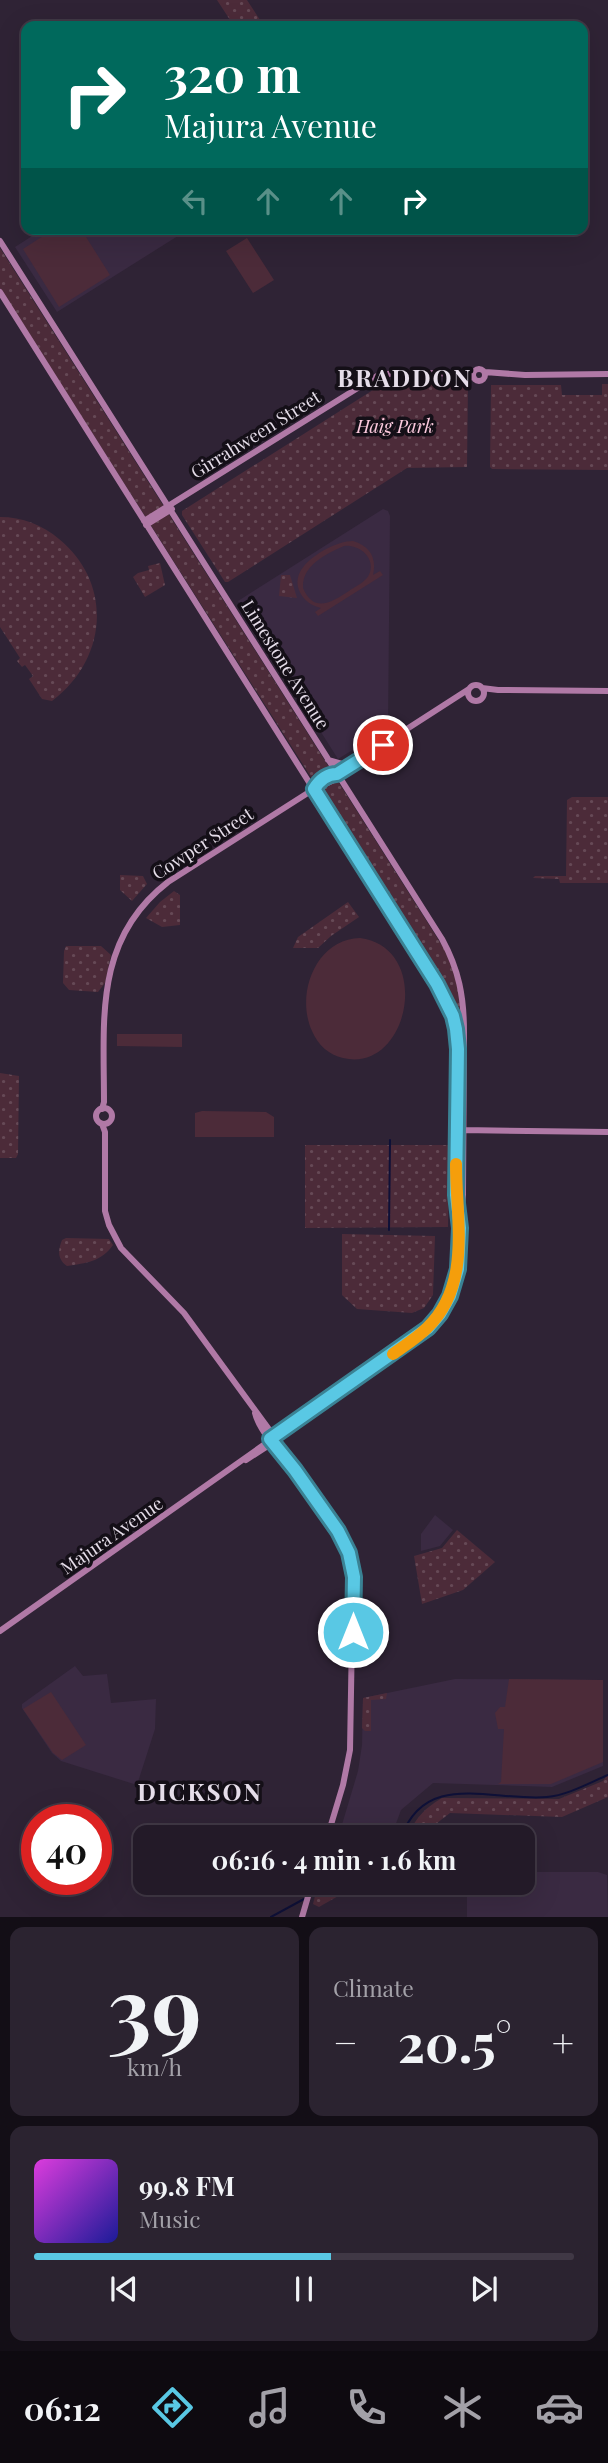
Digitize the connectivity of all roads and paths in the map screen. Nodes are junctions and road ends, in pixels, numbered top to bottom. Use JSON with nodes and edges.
{"nodes":[{"id":1,"x":0,"y":242,"type":"edge"},
{"id":2,"x":0,"y":292,"type":"edge"},
{"id":3,"x":474,"y":374,"type":"junction"},
{"id":4,"x":484,"y":376,"type":"junction"},
{"id":5,"x":608,"y":376,"type":"edge"},
{"id":6,"x":169,"y":508,"type":"junction"},
{"id":7,"x":145,"y":523,"type":"junction"},
{"id":8,"x":482,"y":688,"type":"junction"},
{"id":9,"x":469,"y":689,"type":"junction"},
{"id":10,"x":499,"y":690,"type":"junction"},
{"id":11,"x":608,"y":691,"type":"edge"},
{"id":12,"x":484,"y":697,"type":"junction"},
{"id":13,"x":455,"y":699,"type":"junction"},
{"id":14,"x":470,"y":699,"type":"junction"},
{"id":15,"x":328,"y":760,"type":"junction"},
{"id":16,"x":349,"y":766,"type":"junction"},
{"id":17,"x":305,"y":774,"type":"junction"},
{"id":18,"x":337,"y":774,"type":"junction"},
{"id":19,"x":314,"y":789,"type":"junction"},
{"id":20,"x":301,"y":797,"type":"junction"},
{"id":21,"x":105,"y":1107,"type":"junction"},
{"id":22,"x":464,"y":1109,"type":"junction"},
{"id":23,"x":110,"y":1122,"type":"junction"},
{"id":24,"x":102,"y":1124,"type":"junction"},
{"id":25,"x":483,"y":1130,"type":"junction"},
{"id":26,"x":531,"y":1131,"type":"junction"},
{"id":27,"x":105,"y":1132,"type":"junction"},
{"id":28,"x":460,"y":1132,"type":"junction"},
{"id":29,"x":608,"y":1132,"type":"edge"},
{"id":30,"x":303,"y":1418,"type":"junction"},
{"id":31,"x":293,"y":1429,"type":"junction"},
{"id":32,"x":274,"y":1440,"type":"junction"},
{"id":33,"x":286,"y":1453,"type":"junction"},
{"id":34,"x":295,"y":1470,"type":"junction"},
{"id":35,"x":0,"y":1631,"type":"edge"},
{"id":36,"x":331,"y":1825,"type":"edge"},
{"id":37,"x":308,"y":1895,"type":"edge"},
{"id":38,"x":302,"y":1917,"type":"edge"}],
"edges":[{"from":1,"to":6,"type":"main road","name":"Limestone Avenue"},
{"from":2,"to":7,"type":"main road"},
{"from":3,"to":4,"type":"main road"},
{"from":3,"to":4,"type":"main road"},
{"from":3,"to":6,"type":"main road","name":"Girrahween Street"},
{"from":4,"to":5,"type":"main road"},
{"from":6,"to":7,"type":"main road","name":"Girrahween Street"},
{"from":6,"to":15,"type":"main road","name":"Limestone Avenue"},
{"from":7,"to":17,"type":"main road"},
{"from":8,"to":9,"type":"main road"},
{"from":8,"to":10,"type":"main road"},
{"from":8,"to":12,"type":"main road"},
{"from":9,"to":13,"type":"main road","name":"Cowper Street"},
{"from":9,"to":14,"type":"main road"},
{"from":10,"to":11,"type":"main road"},
{"from":10,"to":12,"type":"main road"},
{"from":12,"to":14,"type":"main road"},
{"from":13,"to":14,"type":"main road"},
{"from":13,"to":16,"type":"main road","name":"Cowper Street"},
{"from":15,"to":16,"type":"main road"},
{"from":15,"to":18,"type":"main road","name":"Limestone Avenue"},
{"from":16,"to":18,"type":"main road","name":"Cowper Street"},
{"from":17,"to":19,"type":"main road"},
{"from":17,"to":20,"type":"main road"},
{"from":18,"to":19,"type":"main road","name":"Cowper Street"},
{"from":18,"to":22,"type":"main road","name":"Limestone Avenue"},
{"from":19,"to":20,"type":"main road","name":"Cowper Street"},
{"from":19,"to":28,"type":"main road"},
{"from":20,"to":21,"type":"main road","name":"Cowper Street"},
{"from":21,"to":23,"type":"main road"},
{"from":21,"to":24,"type":"main road"},
{"from":22,"to":25,"type":"main road"},
{"from":22,"to":28,"type":"main road","name":"Limestone Avenue"},
{"from":23,"to":24,"type":"main road"},
{"from":23,"to":27,"type":"main road"},
{"from":24,"to":27,"type":"main road"},
{"from":25,"to":26,"type":"main road"},
{"from":25,"to":28,"type":"main road"},
{"from":26,"to":28,"type":"main road"},
{"from":26,"to":29,"type":"main road"},
{"from":27,"to":32,"type":"main road"},
{"from":28,"to":30,"type":"main road","name":"Majura Avenue"},
{"from":30,"to":31,"type":"main road","name":"Majura Avenue"},
{"from":30,"to":32,"type":"main road","name":"Majura Avenue"},
{"from":31,"to":32,"type":"main road","name":"Majura Avenue"},
{"from":31,"to":33,"type":"main road"},
{"from":32,"to":33,"type":"main road"},
{"from":32,"to":34,"type":"main road"},
{"from":32,"to":35,"type":"main road","name":"Majura Avenue"},
{"from":33,"to":34,"type":"main road"},
{"from":34,"to":36,"type":"main road"},
{"from":37,"to":38,"type":"main road"}]}
